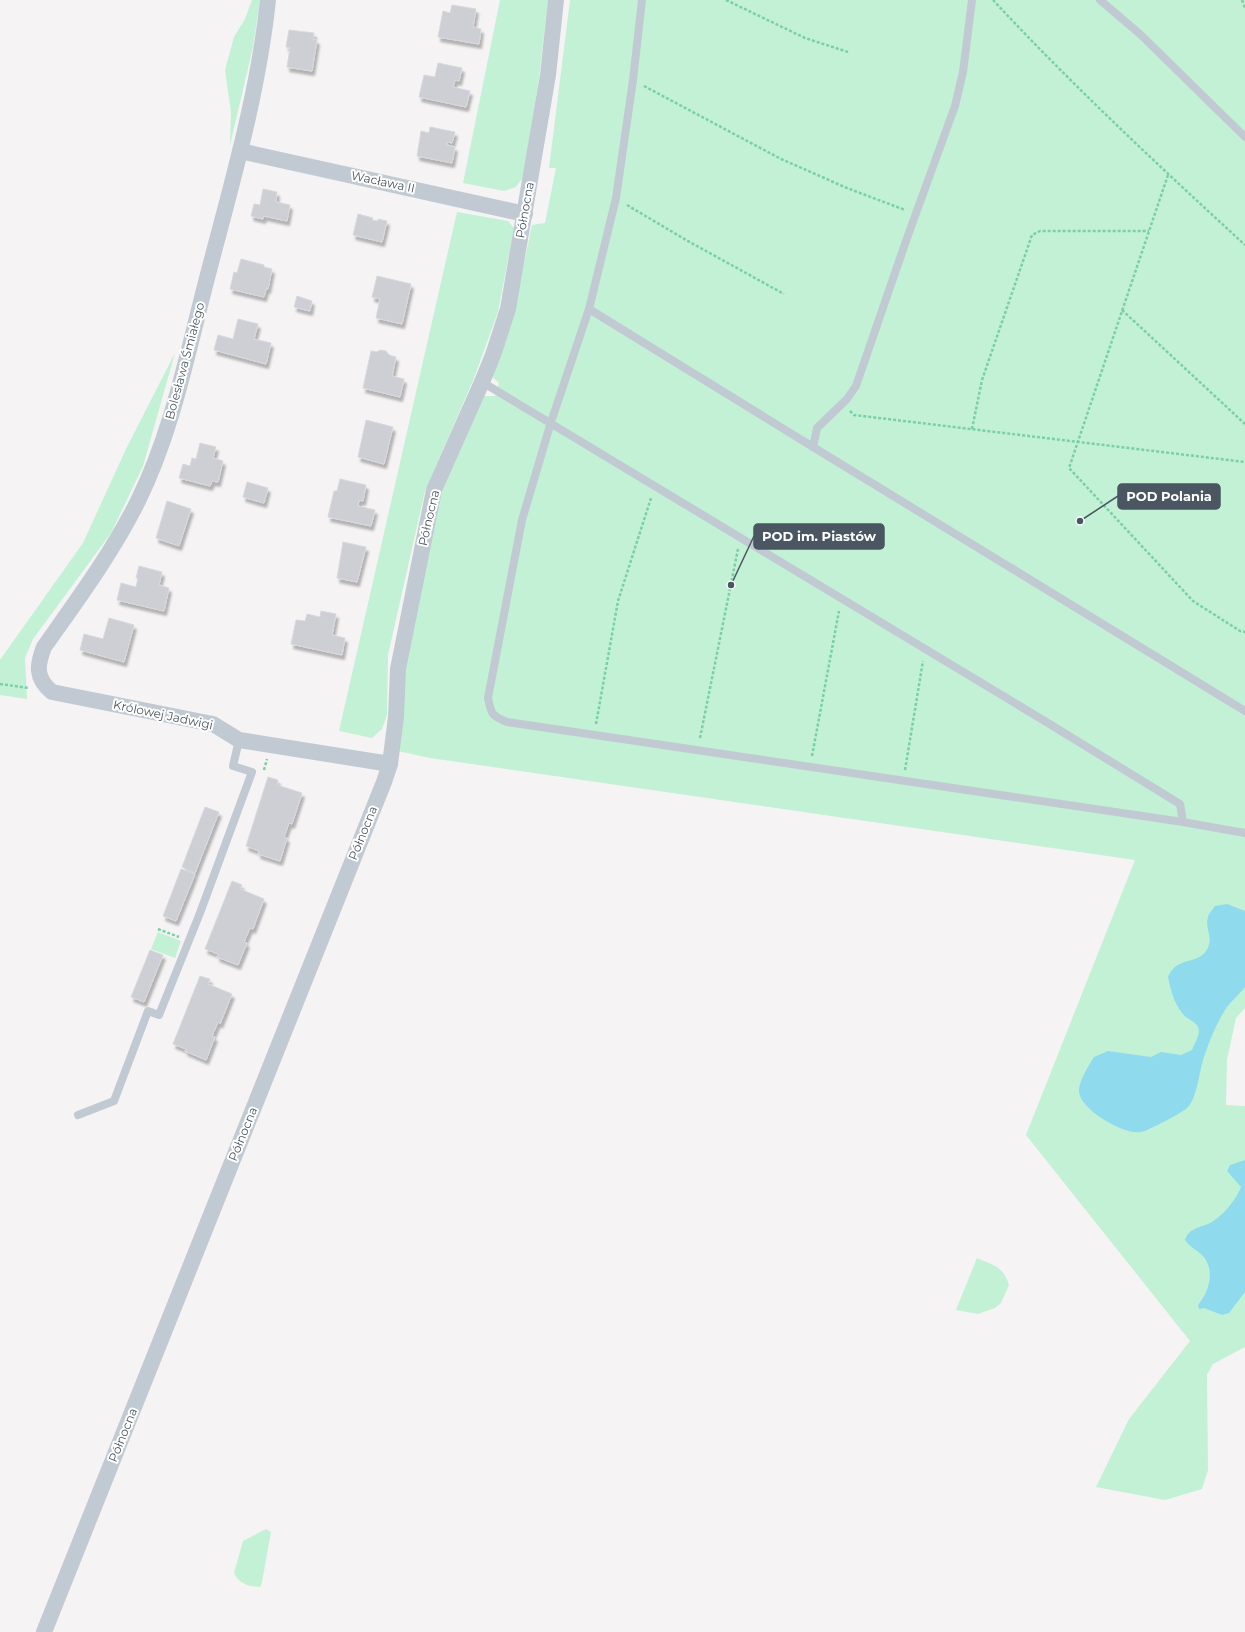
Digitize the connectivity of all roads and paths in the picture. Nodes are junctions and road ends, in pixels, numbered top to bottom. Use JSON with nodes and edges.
{"nodes":[{"id":1,"x":268,"y":0,"type":"edge"},
{"id":2,"x":556,"y":0,"type":"edge"},
{"id":3,"x":642,"y":0,"type":"edge"},
{"id":4,"x":726,"y":0,"type":"edge"},
{"id":5,"x":972,"y":0,"type":"edge"},
{"id":6,"x":993,"y":0,"type":"edge"},
{"id":7,"x":1100,"y":0,"type":"edge"},
{"id":8,"x":1242,"y":0,"type":"edge"},
{"id":9,"x":1245,"y":8,"type":"edge"},
{"id":10,"x":848,"y":52,"type":"dead end"},
{"id":11,"x":633,"y":80,"type":"junction"},
{"id":12,"x":1245,"y":137,"type":"edge"},
{"id":13,"x":240,"y":151,"type":"junction"},
{"id":14,"x":1168,"y":175,"type":"junction"},
{"id":15,"x":616,"y":198,"type":"junction"},
{"id":16,"x":525,"y":214,"type":"junction"},
{"id":17,"x":916,"y":214,"type":"junction"},
{"id":18,"x":1149,"y":231,"type":"junction"},
{"id":19,"x":1245,"y":245,"type":"edge"},
{"id":20,"x":784,"y":294,"type":"dead end"},
{"id":21,"x":589,"y":308,"type":"junction"},
{"id":22,"x":1122,"y":310,"type":"junction"},
{"id":23,"x":482,"y":382,"type":"junction"},
{"id":24,"x":843,"y":403,"type":"junction"},
{"id":25,"x":551,"y":422,"type":"junction"},
{"id":26,"x":1245,"y":424,"type":"edge"},
{"id":27,"x":972,"y":429,"type":"junction"},
{"id":28,"x":1078,"y":442,"type":"junction"},
{"id":29,"x":813,"y":447,"type":"junction"},
{"id":30,"x":1245,"y":462,"type":"edge"},
{"id":31,"x":655,"y":485,"type":"junction"},
{"id":32,"x":740,"y":537,"type":"junction"},
{"id":33,"x":842,"y":598,"type":"junction"},
{"id":34,"x":1245,"y":632,"type":"edge"},
{"id":35,"x":925,"y":648,"type":"junction"},
{"id":36,"x":0,"y":684,"type":"edge"},
{"id":37,"x":52,"y":692,"type":"junction"},
{"id":38,"x":1245,"y":711,"type":"edge"},
{"id":39,"x":594,"y":734,"type":"junction"},
{"id":40,"x":239,"y":740,"type":"junction"},
{"id":41,"x":697,"y":750,"type":"junction"},
{"id":42,"x":390,"y":764,"type":"junction"},
{"id":43,"x":810,"y":766,"type":"junction"},
{"id":44,"x":903,"y":781,"type":"junction"},
{"id":45,"x":1183,"y":822,"type":"junction"},
{"id":46,"x":1245,"y":833,"type":"edge"},
{"id":47,"x":78,"y":1115,"type":"dead end"},
{"id":48,"x":44,"y":1632,"type":"edge"}],
"edges":[{"from":1,"to":13,"type":"street","name":"Bolesława Śmiałego"},
{"from":2,"to":16,"type":"street","name":"Północna"},
{"from":3,"to":11,"type":"lane"},
{"from":4,"to":10,"type":"path"},
{"from":5,"to":17,"type":"lane"},
{"from":6,"to":14,"type":"path"},
{"from":7,"to":12,"type":"lane"},
{"from":8,"to":9,"type":"path"},
{"from":11,"to":15,"type":"lane"},
{"from":11,"to":17,"type":"path"},
{"from":13,"to":16,"type":"street","name":"Wacława II"},
{"from":13,"to":37,"type":"street","name":"Bolesława Śmiałego"},
{"from":14,"to":18,"type":"path"},
{"from":14,"to":19,"type":"path"},
{"from":15,"to":20,"type":"path"},
{"from":15,"to":21,"type":"lane"},
{"from":16,"to":23,"type":"street","name":"Północna"},
{"from":17,"to":24,"type":"lane"},
{"from":18,"to":22,"type":"path"},
{"from":18,"to":27,"type":"path"},
{"from":21,"to":25,"type":"lane"},
{"from":21,"to":29,"type":"lane"},
{"from":22,"to":26,"type":"path"},
{"from":22,"to":28,"type":"path"},
{"from":23,"to":25,"type":"lane"},
{"from":23,"to":42,"type":"street","name":"Północna"},
{"from":24,"to":27,"type":"path"},
{"from":24,"to":29,"type":"lane"},
{"from":25,"to":31,"type":"lane"},
{"from":25,"to":39,"type":"lane"},
{"from":27,"to":28,"type":"path"},
{"from":28,"to":30,"type":"path"},
{"from":28,"to":34,"type":"path"},
{"from":29,"to":38,"type":"lane"},
{"from":31,"to":32,"type":"lane"},
{"from":31,"to":39,"type":"path"},
{"from":32,"to":33,"type":"lane"},
{"from":32,"to":41,"type":"path"},
{"from":33,"to":35,"type":"lane"},
{"from":33,"to":43,"type":"path"},
{"from":35,"to":44,"type":"path"},
{"from":35,"to":45,"type":"lane"},
{"from":36,"to":37,"type":"path"},
{"from":37,"to":40,"type":"street","name":"Królowej Jadwigi"},
{"from":39,"to":41,"type":"lane"},
{"from":40,"to":42,"type":"street","name":"Królowej Jadwigi"},
{"from":40,"to":47,"type":"lane"},
{"from":41,"to":43,"type":"lane"},
{"from":42,"to":48,"type":"street","name":"Północna"},
{"from":43,"to":44,"type":"lane"},
{"from":44,"to":45,"type":"lane"},
{"from":45,"to":46,"type":"lane"}]}
